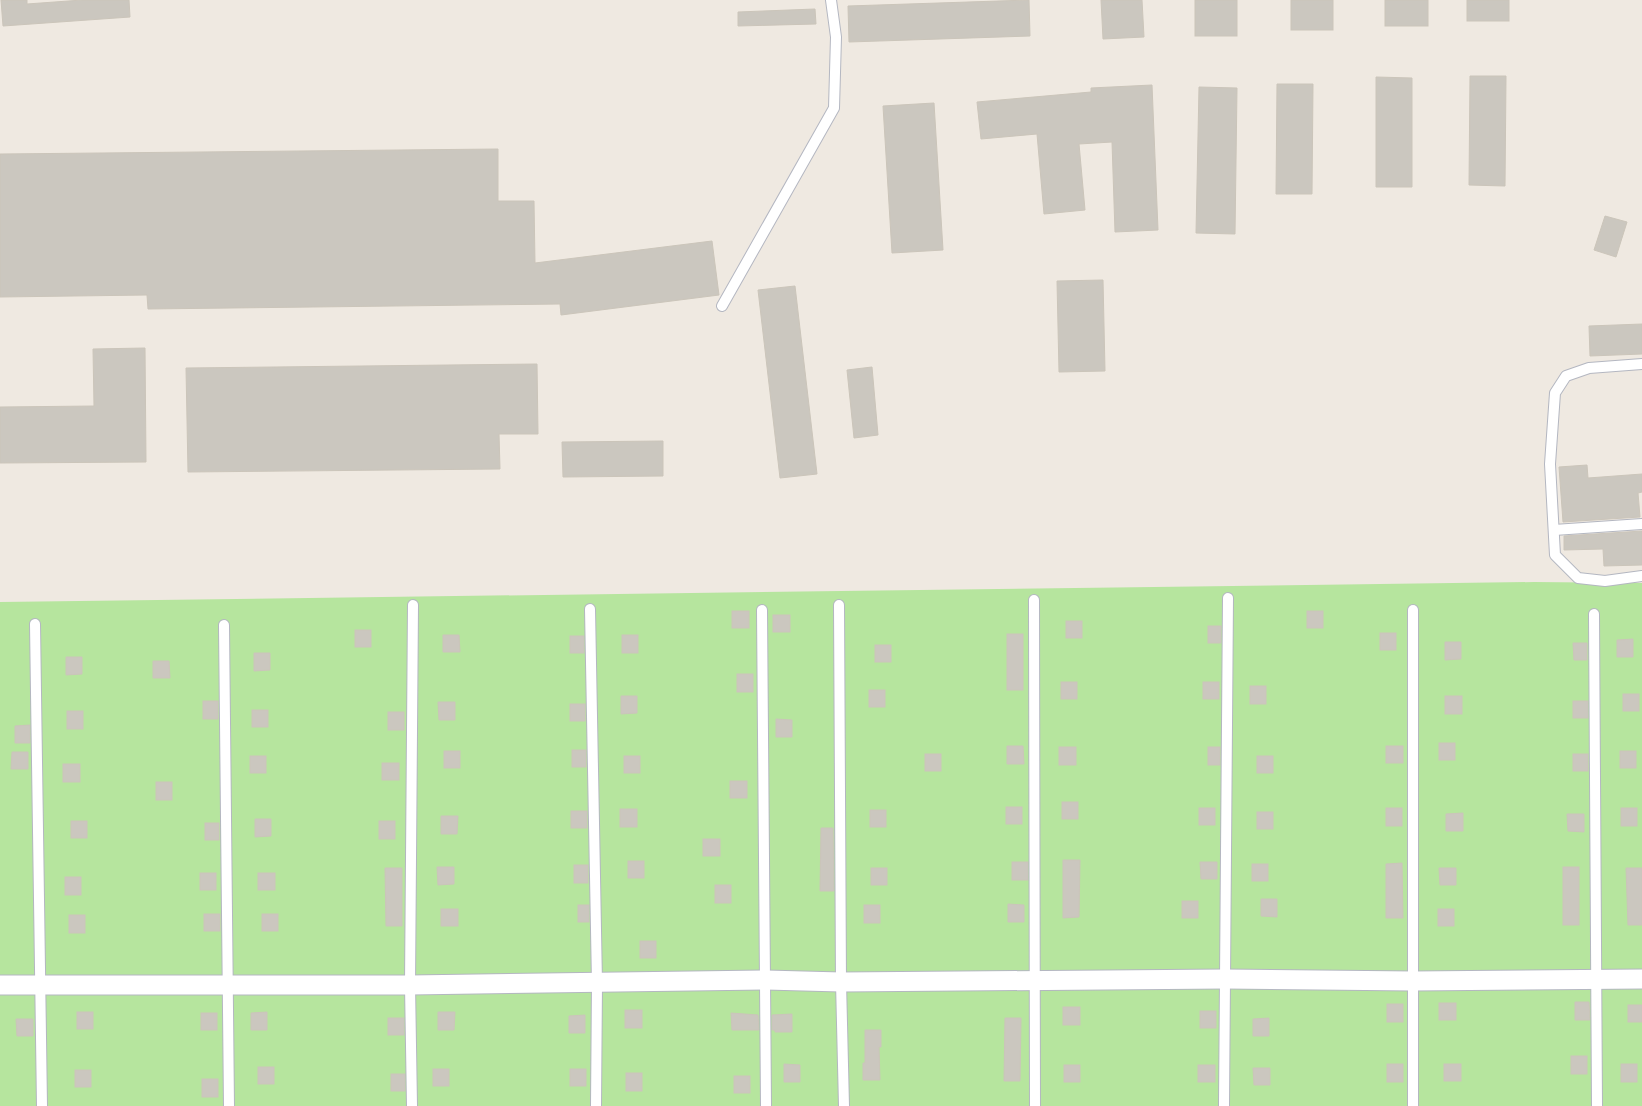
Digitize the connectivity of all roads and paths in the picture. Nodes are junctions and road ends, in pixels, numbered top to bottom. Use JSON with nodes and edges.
{"nodes":[{"id":1,"x":831,"y":0,"type":"edge"},
{"id":2,"x":722,"y":306,"type":"dead end"},
{"id":3,"x":1642,"y":364,"type":"edge"},
{"id":4,"x":1642,"y":524,"type":"edge"},
{"id":5,"x":1554,"y":530,"type":"junction"},
{"id":6,"x":1642,"y":576,"type":"edge"},
{"id":7,"x":1228,"y":598,"type":"dead end"},
{"id":8,"x":1034,"y":600,"type":"dead end"},
{"id":9,"x":413,"y":605,"type":"dead end"},
{"id":10,"x":839,"y":605,"type":"dead end"},
{"id":11,"x":590,"y":609,"type":"dead end"},
{"id":12,"x":762,"y":610,"type":"dead end"},
{"id":13,"x":1413,"y":610,"type":"dead end"},
{"id":14,"x":1594,"y":614,"type":"dead end"},
{"id":15,"x":35,"y":624,"type":"dead end"},
{"id":16,"x":224,"y":625,"type":"dead end"},
{"id":17,"x":1642,"y":978,"type":"edge"},
{"id":18,"x":1225,"y":979,"type":"junction"},
{"id":19,"x":1597,"y":979,"type":"junction"},
{"id":20,"x":766,"y":980,"type":"junction"},
{"id":21,"x":1034,"y":980,"type":"junction"},
{"id":22,"x":1413,"y":981,"type":"junction"},
{"id":23,"x":841,"y":982,"type":"junction"},
{"id":24,"x":597,"y":983,"type":"junction"},
{"id":25,"x":0,"y":985,"type":"edge"},
{"id":26,"x":41,"y":985,"type":"junction"},
{"id":27,"x":410,"y":985,"type":"junction"},
{"id":28,"x":227,"y":986,"type":"junction"},
{"id":29,"x":42,"y":1106,"type":"edge"},
{"id":30,"x":229,"y":1106,"type":"edge"},
{"id":31,"x":412,"y":1106,"type":"edge"},
{"id":32,"x":596,"y":1106,"type":"edge"},
{"id":33,"x":766,"y":1106,"type":"edge"},
{"id":34,"x":844,"y":1106,"type":"edge"},
{"id":35,"x":1035,"y":1106,"type":"edge"},
{"id":36,"x":1224,"y":1106,"type":"edge"},
{"id":37,"x":1413,"y":1106,"type":"edge"},
{"id":38,"x":1597,"y":1106,"type":"edge"}],
"edges":[{"from":1,"to":2,"type":"lane"},
{"from":3,"to":5,"type":"lane"},
{"from":4,"to":5,"type":"lane"},
{"from":5,"to":6,"type":"lane"},
{"from":7,"to":18,"type":"lane"},
{"from":8,"to":21,"type":"lane"},
{"from":9,"to":27,"type":"lane"},
{"from":10,"to":23,"type":"lane"},
{"from":11,"to":24,"type":"lane"},
{"from":12,"to":20,"type":"lane"},
{"from":13,"to":22,"type":"lane"},
{"from":14,"to":19,"type":"lane"},
{"from":15,"to":26,"type":"lane"},
{"from":16,"to":28,"type":"lane"},
{"from":17,"to":19,"type":"street"},
{"from":18,"to":21,"type":"street"},
{"from":18,"to":22,"type":"street"},
{"from":18,"to":36,"type":"lane"},
{"from":19,"to":22,"type":"street"},
{"from":19,"to":38,"type":"lane"},
{"from":20,"to":23,"type":"street"},
{"from":20,"to":24,"type":"street"},
{"from":20,"to":33,"type":"lane"},
{"from":21,"to":23,"type":"street"},
{"from":21,"to":35,"type":"lane"},
{"from":22,"to":37,"type":"lane"},
{"from":23,"to":34,"type":"lane"},
{"from":24,"to":27,"type":"street"},
{"from":24,"to":32,"type":"lane"},
{"from":25,"to":26,"type":"street"},
{"from":26,"to":28,"type":"street"},
{"from":26,"to":29,"type":"lane"},
{"from":27,"to":28,"type":"street"},
{"from":27,"to":31,"type":"lane"},
{"from":28,"to":30,"type":"lane"}]}
